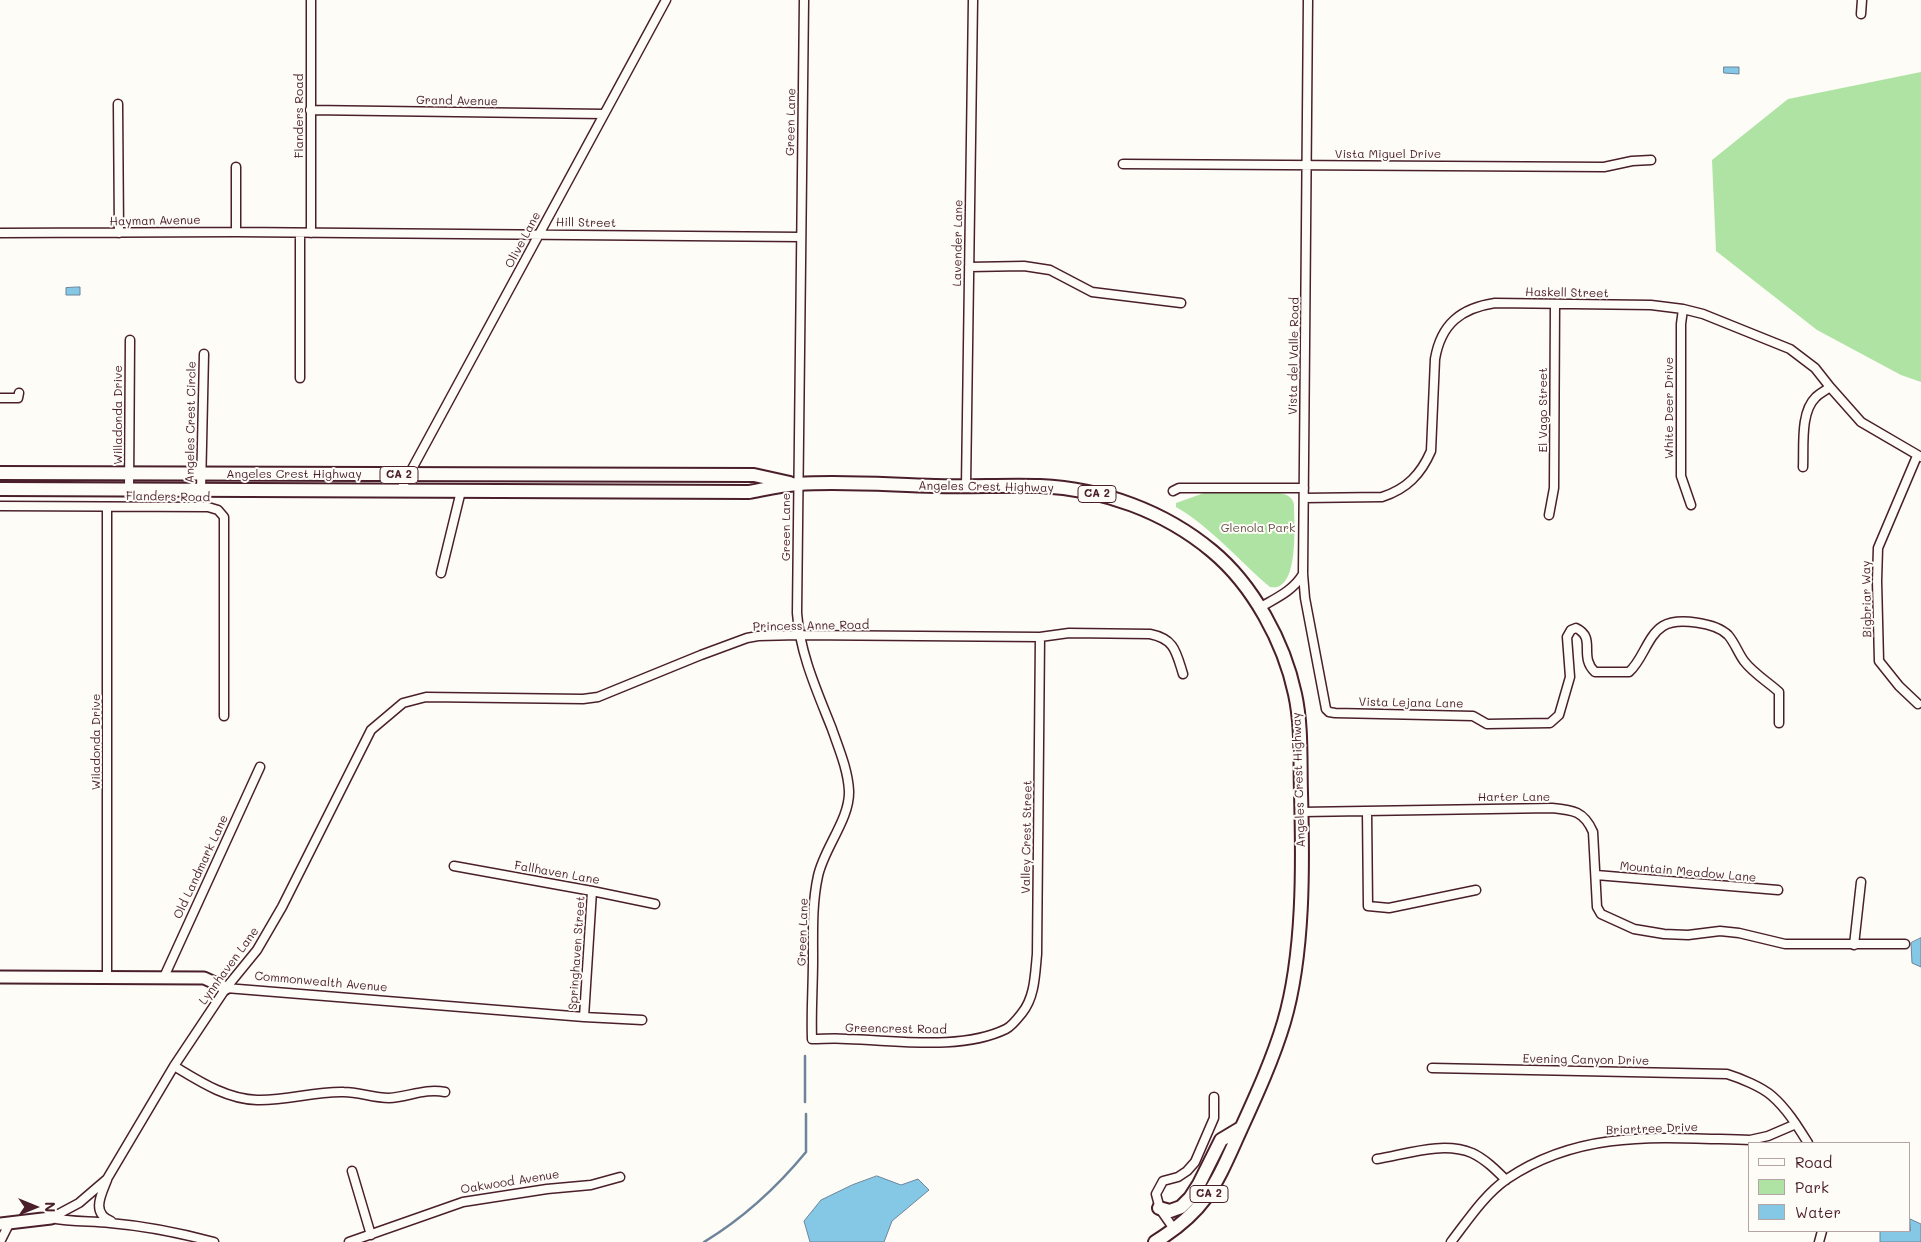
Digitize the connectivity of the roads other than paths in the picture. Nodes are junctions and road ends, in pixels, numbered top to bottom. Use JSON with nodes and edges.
{"nodes":[{"id":1,"x":311,"y":0,"type":"edge"},
{"id":2,"x":666,"y":0,"type":"edge"},
{"id":3,"x":804,"y":0,"type":"edge"},
{"id":4,"x":972,"y":0,"type":"edge"},
{"id":5,"x":1308,"y":0,"type":"edge"},
{"id":6,"x":1862,"y":0,"type":"edge"},
{"id":7,"x":1861,"y":14,"type":"dead end"},
{"id":8,"x":118,"y":104,"type":"dead end"},
{"id":9,"x":310,"y":110,"type":"junction"},
{"id":10,"x":604,"y":114,"type":"junction"},
{"id":11,"x":1651,"y":160,"type":"dead end"},
{"id":12,"x":1123,"y":164,"type":"dead end"},
{"id":13,"x":1307,"y":166,"type":"junction"},
{"id":14,"x":236,"y":167,"type":"dead end"},
{"id":15,"x":236,"y":232,"type":"junction"},
{"id":16,"x":0,"y":233,"type":"edge"},
{"id":17,"x":119,"y":233,"type":"junction"},
{"id":18,"x":300,"y":233,"type":"junction"},
{"id":19,"x":310,"y":233,"type":"junction"},
{"id":20,"x":539,"y":233,"type":"junction"},
{"id":21,"x":801,"y":236,"type":"junction"},
{"id":22,"x":969,"y":267,"type":"junction"},
{"id":23,"x":1181,"y":303,"type":"dead end"},
{"id":24,"x":1555,"y":304,"type":"junction"},
{"id":25,"x":1683,"y":309,"type":"junction"},
{"id":26,"x":130,"y":340,"type":"dead end"},
{"id":27,"x":204,"y":354,"type":"dead end"},
{"id":28,"x":300,"y":378,"type":"dead end"},
{"id":29,"x":1830,"y":388,"type":"junction"},
{"id":30,"x":19,"y":393,"type":"dead end"},
{"id":31,"x":0,"y":398,"type":"edge"},
{"id":32,"x":1919,"y":456,"type":"edge"},
{"id":33,"x":1803,"y":467,"type":"dead end"},
{"id":34,"x":0,"y":473,"type":"edge"},
{"id":35,"x":130,"y":474,"type":"junction"},
{"id":36,"x":201,"y":474,"type":"junction"},
{"id":37,"x":409,"y":475,"type":"junction"},
{"id":38,"x":797,"y":484,"type":"junction"},
{"id":39,"x":966,"y":486,"type":"junction"},
{"id":40,"x":1304,"y":488,"type":"junction"},
{"id":41,"x":0,"y":489,"type":"edge"},
{"id":42,"x":129,"y":490,"type":"junction"},
{"id":43,"x":201,"y":490,"type":"junction"},
{"id":44,"x":400,"y":491,"type":"junction"},
{"id":45,"x":461,"y":491,"type":"junction"},
{"id":46,"x":1174,"y":491,"type":"dead end"},
{"id":47,"x":1304,"y":498,"type":"junction"},
{"id":48,"x":1691,"y":504,"type":"dead end"},
{"id":49,"x":0,"y":506,"type":"edge"},
{"id":50,"x":107,"y":507,"type":"junction"},
{"id":51,"x":1549,"y":515,"type":"dead end"},
{"id":52,"x":441,"y":573,"type":"dead end"},
{"id":53,"x":1302,"y":574,"type":"junction"},
{"id":54,"x":1259,"y":608,"type":"junction"},
{"id":55,"x":799,"y":635,"type":"junction"},
{"id":56,"x":1040,"y":637,"type":"junction"},
{"id":57,"x":1183,"y":674,"type":"dead end"},
{"id":58,"x":426,"y":697,"type":"joint"},
{"id":59,"x":1918,"y":704,"type":"dead end"},
{"id":60,"x":1326,"y":709,"type":"joint"},
{"id":61,"x":224,"y":716,"type":"dead end"},
{"id":62,"x":1779,"y":723,"type":"dead end"},
{"id":63,"x":260,"y":767,"type":"dead end"},
{"id":64,"x":1367,"y":810,"type":"junction"},
{"id":65,"x":1302,"y":812,"type":"junction"},
{"id":66,"x":454,"y":866,"type":"dead end"},
{"id":67,"x":1596,"y":875,"type":"junction"},
{"id":68,"x":1861,"y":882,"type":"dead end"},
{"id":69,"x":592,"y":890,"type":"junction"},
{"id":70,"x":1476,"y":890,"type":"dead end"},
{"id":71,"x":1778,"y":890,"type":"dead end"},
{"id":72,"x":655,"y":904,"type":"dead end"},
{"id":73,"x":1905,"y":944,"type":"dead end"},
{"id":74,"x":1854,"y":945,"type":"junction"},
{"id":75,"x":0,"y":977,"type":"edge"},
{"id":76,"x":107,"y":977,"type":"junction"},
{"id":77,"x":164,"y":977,"type":"junction"},
{"id":78,"x":226,"y":988,"type":"junction"},
{"id":79,"x":584,"y":1016,"type":"junction"},
{"id":80,"x":642,"y":1020,"type":"dead end"},
{"id":81,"x":1008,"y":1028,"type":"joint"},
{"id":82,"x":812,"y":1039,"type":"joint"},
{"id":83,"x":174,"y":1066,"type":"junction"},
{"id":84,"x":1432,"y":1068,"type":"dead end"},
{"id":85,"x":445,"y":1092,"type":"dead end"},
{"id":86,"x":1214,"y":1097,"type":"dead end"},
{"id":87,"x":1796,"y":1124,"type":"junction"},
{"id":88,"x":1241,"y":1128,"type":"junction"},
{"id":89,"x":1807,"y":1142,"type":"edge"},
{"id":90,"x":1377,"y":1159,"type":"dead end"},
{"id":91,"x":352,"y":1171,"type":"dead end"},
{"id":92,"x":620,"y":1177,"type":"dead end"},
{"id":93,"x":108,"y":1178,"type":"junction"},
{"id":94,"x":1506,"y":1180,"type":"junction"},
{"id":95,"x":1160,"y":1208,"type":"junction"},
{"id":96,"x":51,"y":1218,"type":"junction"},
{"id":97,"x":117,"y":1223,"type":"junction"},
{"id":98,"x":4,"y":1224,"type":"edge"},
{"id":99,"x":1174,"y":1229,"type":"junction"},
{"id":100,"x":371,"y":1235,"type":"junction"},
{"id":101,"x":0,"y":1242,"type":"edge"},
{"id":102,"x":214,"y":1242,"type":"edge"},
{"id":103,"x":349,"y":1242,"type":"edge"},
{"id":104,"x":1155,"y":1242,"type":"edge"},
{"id":105,"x":1451,"y":1242,"type":"edge"}],
"edges":[{"from":1,"to":9,"type":"street","name":"Flanders Road"},
{"from":2,"to":10,"type":"street","name":"Olive Lane"},
{"from":3,"to":21,"type":"street","name":"Green Lane"},
{"from":4,"to":22,"type":"street","name":"Lavender Lane"},
{"from":5,"to":13,"type":"street","name":"Vista del Valle Road"},
{"from":6,"to":7,"type":"street"},
{"from":8,"to":17,"type":"street"},
{"from":9,"to":10,"type":"street","name":"Grand Avenue"},
{"from":9,"to":19,"type":"street","name":"Flanders Road"},
{"from":10,"to":20,"type":"street","name":"Olive Lane"},
{"from":11,"to":13,"type":"street","name":"Vista Miguel Drive"},
{"from":12,"to":13,"type":"street","name":"Vista Miguel Drive"},
{"from":13,"to":40,"type":"street","name":"Vista del Valle Road"},
{"from":14,"to":15,"type":"street"},
{"from":15,"to":17,"type":"street","name":"Hayman Avenue"},
{"from":15,"to":18,"type":"street","name":"Hayman Avenue"},
{"from":16,"to":17,"type":"street","name":"Hayman Avenue"},
{"from":18,"to":19,"type":"street","name":"Hayman Avenue"},
{"from":18,"to":28,"type":"street"},
{"from":19,"to":20,"type":"street","name":"Hill Street"},
{"from":20,"to":21,"type":"street","name":"Hill Street"},
{"from":20,"to":37,"type":"street","name":"Olive Lane"},
{"from":21,"to":38,"type":"street","name":"Green Lane"},
{"from":22,"to":23,"type":"street"},
{"from":22,"to":39,"type":"street","name":"Lavender Lane"},
{"from":24,"to":25,"type":"street","name":"Haskell Street"},
{"from":24,"to":47,"type":"street","name":"Haskell Street"},
{"from":24,"to":51,"type":"street","name":"El Vago Street"},
{"from":25,"to":29,"type":"street","name":"Haskell Street"},
{"from":25,"to":48,"type":"street","name":"White Deer Drive"},
{"from":26,"to":35,"type":"street","name":"Willadonda Drive"},
{"from":27,"to":36,"type":"street","name":"Angeles Crest Circle"},
{"from":29,"to":32,"type":"street","name":"Haskell Street"},
{"from":29,"to":33,"type":"street"},
{"from":30,"to":31,"type":"street"},
{"from":32,"to":59,"type":"street","name":"Bigbriar Way"},
{"from":34,"to":35,"type":"main road","name":"Angeles Crest Highway","number":"CA 2"},
{"from":35,"to":36,"type":"main road","name":"Angeles Crest Highway","number":"CA 2"},
{"from":35,"to":42,"type":"street","name":"Willadonda Drive"},
{"from":36,"to":37,"type":"main road","name":"Angeles Crest Highway","number":"CA 2"},
{"from":36,"to":43,"type":"street","name":"Angeles Crest Circle"},
{"from":37,"to":38,"type":"main road","name":"Angeles Crest Highway","number":"CA 2"},
{"from":37,"to":44,"type":"street","name":"Olive Lane"},
{"from":38,"to":39,"type":"main road","name":"Angeles Crest Highway","number":"CA 2"},
{"from":38,"to":45,"type":"main road","name":"Angeles Crest Highway","number":"CA 2"},
{"from":38,"to":55,"type":"street","name":"Green Lane"},
{"from":39,"to":54,"type":"main road","name":"Angeles Crest Highway","number":"CA 2"},
{"from":40,"to":46,"type":"street"},
{"from":40,"to":47,"type":"street","name":"Vista del Valle Road"},
{"from":41,"to":42,"type":"main road","name":"Angeles Crest Highway","number":"CA 2"},
{"from":42,"to":43,"type":"main road","name":"Angeles Crest Highway","number":"CA 2"},
{"from":43,"to":44,"type":"main road","name":"Angeles Crest Highway","number":"CA 2"},
{"from":44,"to":45,"type":"main road","name":"Angeles Crest Highway","number":"CA 2"},
{"from":45,"to":52,"type":"street"},
{"from":47,"to":53,"type":"street","name":"Vista del Valle Road"},
{"from":49,"to":50,"type":"street","name":"Flanders Road"},
{"from":50,"to":61,"type":"street","name":"Flanders Road"},
{"from":50,"to":76,"type":"street","name":"Wiladonda Drive"},
{"from":53,"to":54,"type":"street"},
{"from":53,"to":60,"type":"street","name":"Vista del Valle Road"},
{"from":54,"to":65,"type":"main road","name":"Angeles Crest Highway","number":"CA 2"},
{"from":55,"to":56,"type":"street","name":"Princess Anne Road"},
{"from":55,"to":58,"type":"street","name":"Princess Anne Road"},
{"from":55,"to":82,"type":"street","name":"Green Lane"},
{"from":56,"to":57,"type":"street","name":"Princess Anne Road"},
{"from":56,"to":81,"type":"street","name":"Valley Crest Street"},
{"from":58,"to":78,"type":"street","name":"Lynnhaven Lane"},
{"from":60,"to":62,"type":"street","name":"Vista Lejana Lane"},
{"from":63,"to":77,"type":"street","name":"Old Landmark Lane"},
{"from":64,"to":65,"type":"street","name":"Harter Lane"},
{"from":64,"to":67,"type":"street","name":"Harter Lane"},
{"from":64,"to":70,"type":"street"},
{"from":65,"to":88,"type":"main road","name":"Angeles Crest Highway","number":"CA 2"},
{"from":66,"to":69,"type":"street","name":"Fallhaven Lane"},
{"from":67,"to":71,"type":"street","name":"Mountain Meadow Lane"},
{"from":67,"to":74,"type":"street","name":"Harter Lane"},
{"from":68,"to":74,"type":"street"},
{"from":69,"to":72,"type":"street","name":"Fallhaven Lane"},
{"from":69,"to":79,"type":"street","name":"Springhaven Street"},
{"from":73,"to":74,"type":"street","name":"Harter Lane"},
{"from":75,"to":76,"type":"street","name":"Commonwealth Avenue"},
{"from":76,"to":77,"type":"street","name":"Commonwealth Avenue"},
{"from":77,"to":78,"type":"street","name":"Commonwealth Avenue"},
{"from":78,"to":79,"type":"street","name":"Commonwealth Avenue"},
{"from":78,"to":83,"type":"street","name":"Lynnhaven Lane"},
{"from":79,"to":80,"type":"street","name":"Commonwealth Avenue"},
{"from":81,"to":82,"type":"street","name":"Greencrest Road"},
{"from":83,"to":85,"type":"street"},
{"from":83,"to":93,"type":"street","name":"Lynnhaven Lane"},
{"from":84,"to":87,"type":"street","name":"Evening Canyon Drive"},
{"from":86,"to":95,"type":"street"},
{"from":87,"to":89,"type":"street","name":"Evening Canyon Drive"},
{"from":87,"to":94,"type":"street","name":"Briartree Drive"},
{"from":88,"to":95,"type":"main road"},
{"from":88,"to":99,"type":"main road","name":"Angeles Crest Highway","number":"CA 2"},
{"from":90,"to":94,"type":"street"},
{"from":91,"to":100,"type":"street"},
{"from":92,"to":100,"type":"street","name":"Oakwood Avenue"},
{"from":93,"to":96,"type":"street","name":"Lynnhaven Lane"},
{"from":93,"to":97,"type":"street"},
{"from":94,"to":105,"type":"street","name":"Briartree Drive"},
{"from":95,"to":99,"type":"street"},
{"from":96,"to":97,"type":"street"},
{"from":96,"to":98,"type":"street"},
{"from":97,"to":102,"type":"street"},
{"from":98,"to":101,"type":"street"},
{"from":99,"to":104,"type":"main road","name":"Angeles Crest Highway","number":"CA 2"},
{"from":100,"to":103,"type":"street","name":"Oakwood Avenue"}]}
